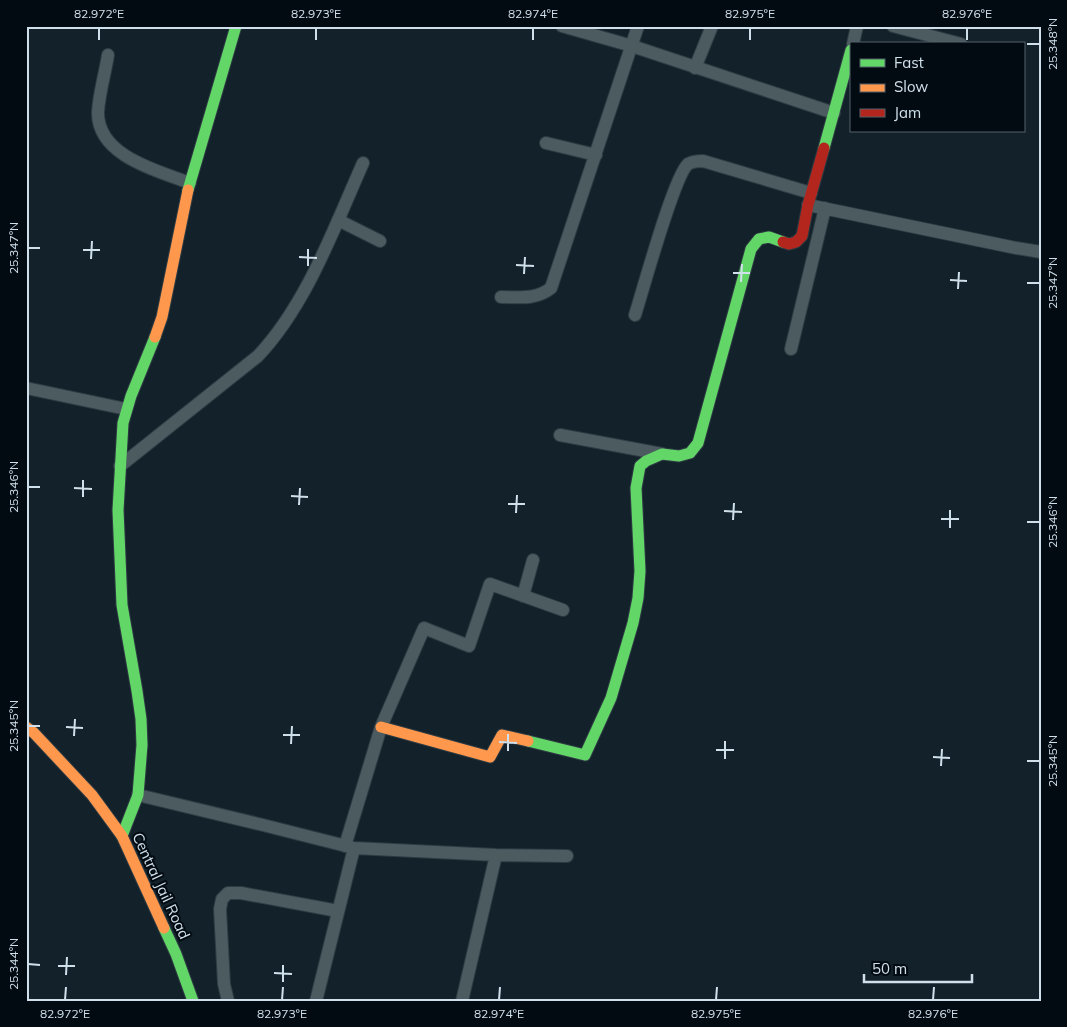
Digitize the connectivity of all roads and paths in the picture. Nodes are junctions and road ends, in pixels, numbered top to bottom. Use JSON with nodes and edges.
{"nodes":[{"id":1,"x":236,"y":26,"type":"edge"},
{"id":2,"x":562,"y":26,"type":"edge"},
{"id":3,"x":638,"y":26,"type":"edge"},
{"id":4,"x":712,"y":26,"type":"edge"},
{"id":5,"x":858,"y":26,"type":"edge"},
{"id":6,"x":893,"y":26,"type":"edge"},
{"id":7,"x":854,"y":42,"type":"edge"},
{"id":8,"x":954,"y":42,"type":"edge"},
{"id":9,"x":632,"y":46,"type":"junction"},
{"id":10,"x":850,"y":54,"type":"edge"},
{"id":11,"x":108,"y":55,"type":"dead end"},
{"id":12,"x":695,"y":68,"type":"junction"},
{"id":13,"x":834,"y":112,"type":"junction"},
{"id":14,"x":546,"y":143,"type":"dead end"},
{"id":15,"x":596,"y":155,"type":"junction"},
{"id":16,"x":363,"y":163,"type":"dead end"},
{"id":17,"x":190,"y":183,"type":"junction"},
{"id":18,"x":810,"y":199,"type":"junction"},
{"id":19,"x":825,"y":208,"type":"junction"},
{"id":20,"x":338,"y":220,"type":"junction"},
{"id":21,"x":380,"y":241,"type":"dead end"},
{"id":22,"x":1041,"y":252,"type":"edge"},
{"id":23,"x":501,"y":297,"type":"dead end"},
{"id":24,"x":635,"y":314,"type":"dead end"},
{"id":25,"x":790,"y":349,"type":"dead end"},
{"id":26,"x":26,"y":388,"type":"edge"},
{"id":27,"x":126,"y":409,"type":"junction"},
{"id":28,"x":560,"y":435,"type":"dead end"},
{"id":29,"x":662,"y":454,"type":"junction"},
{"id":30,"x":120,"y":466,"type":"junction"},
{"id":31,"x":533,"y":560,"type":"dead end"},
{"id":32,"x":523,"y":596,"type":"junction"},
{"id":33,"x":563,"y":610,"type":"dead end"},
{"id":34,"x":26,"y":727,"type":"edge"},
{"id":35,"x":381,"y":727,"type":"junction"},
{"id":36,"x":138,"y":795,"type":"junction"},
{"id":37,"x":122,"y":836,"type":"junction"},
{"id":38,"x":349,"y":847,"type":"junction"},
{"id":39,"x":496,"y":855,"type":"junction"},
{"id":40,"x":567,"y":856,"type":"dead end"},
{"id":41,"x":338,"y":911,"type":"junction"},
{"id":42,"x":176,"y":954,"type":"junction"},
{"id":43,"x":183,"y":1001,"type":"edge"},
{"id":44,"x":193,"y":1001,"type":"edge"},
{"id":45,"x":228,"y":1001,"type":"edge"},
{"id":46,"x":316,"y":1001,"type":"edge"},
{"id":47,"x":462,"y":1001,"type":"edge"}],
"edges":[{"from":1,"to":17,"type":"street"},
{"from":2,"to":9,"type":"street"},
{"from":3,"to":9,"type":"street"},
{"from":4,"to":12,"type":"street"},
{"from":5,"to":7,"type":"street"},
{"from":6,"to":8,"type":"street"},
{"from":9,"to":12,"type":"street"},
{"from":9,"to":15,"type":"street"},
{"from":10,"to":13,"type":"street"},
{"from":11,"to":17,"type":"street"},
{"from":12,"to":13,"type":"street"},
{"from":13,"to":18,"type":"street"},
{"from":14,"to":15,"type":"street"},
{"from":15,"to":23,"type":"street"},
{"from":16,"to":20,"type":"street"},
{"from":17,"to":27,"type":"street"},
{"from":18,"to":19,"type":"street"},
{"from":18,"to":24,"type":"street"},
{"from":18,"to":29,"type":"street"},
{"from":19,"to":22,"type":"street"},
{"from":19,"to":25,"type":"street"},
{"from":20,"to":21,"type":"street"},
{"from":20,"to":30,"type":"street"},
{"from":26,"to":27,"type":"street"},
{"from":27,"to":30,"type":"street"},
{"from":28,"to":29,"type":"street"},
{"from":29,"to":35,"type":"street"},
{"from":30,"to":36,"type":"street"},
{"from":31,"to":32,"type":"street"},
{"from":32,"to":33,"type":"street"},
{"from":32,"to":35,"type":"street"},
{"from":34,"to":37,"type":"street","name":"Central Jail Road"},
{"from":35,"to":38,"type":"street"},
{"from":36,"to":37,"type":"street"},
{"from":36,"to":38,"type":"street"},
{"from":37,"to":42,"type":"street","name":"Central Jail Road"},
{"from":38,"to":39,"type":"street"},
{"from":38,"to":41,"type":"street"},
{"from":39,"to":40,"type":"street"},
{"from":39,"to":47,"type":"street"},
{"from":41,"to":45,"type":"street"},
{"from":41,"to":46,"type":"street"},
{"from":42,"to":43,"type":"street"},
{"from":42,"to":44,"type":"street","name":"Central Jail Road"}]}
